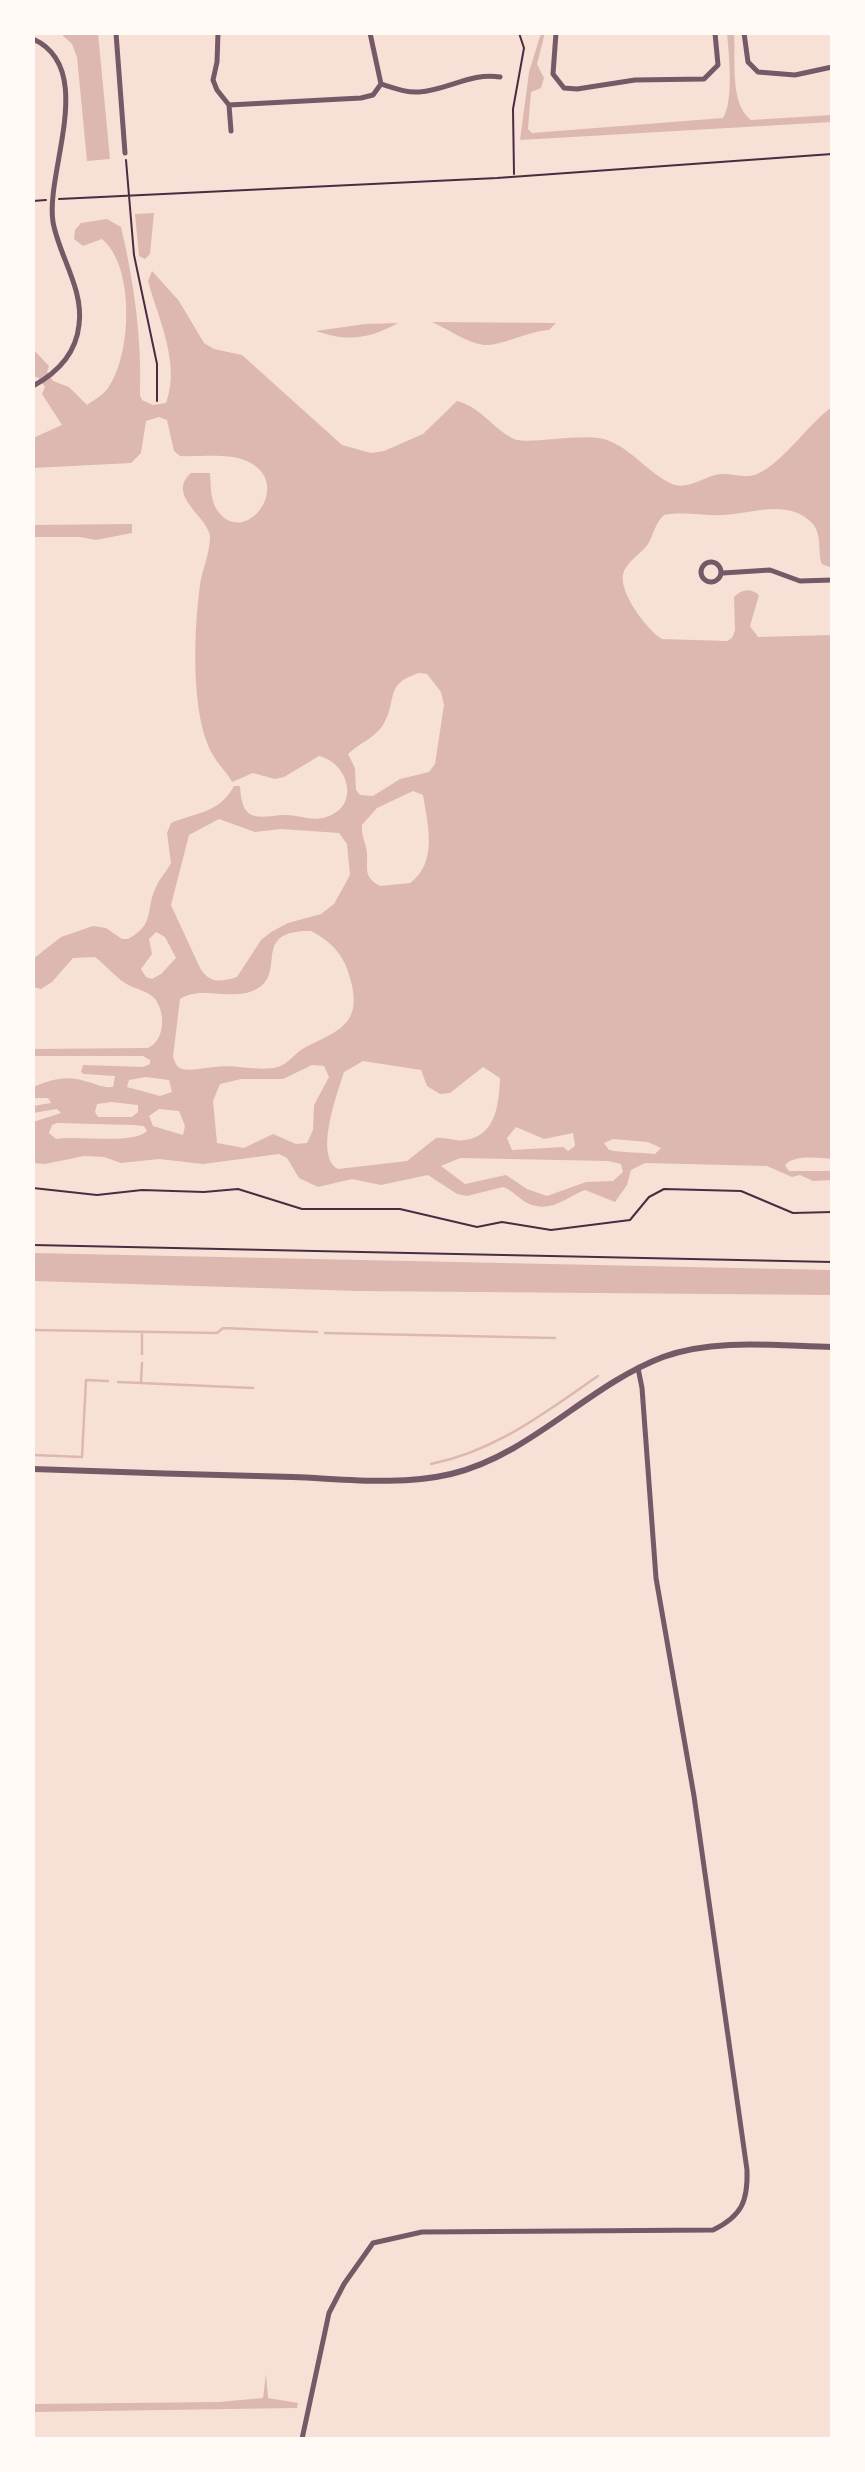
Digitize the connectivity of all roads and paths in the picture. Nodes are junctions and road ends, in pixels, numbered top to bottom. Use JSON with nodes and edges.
{"nodes":[{"id":1,"x":116,"y":33,"type":"edge"},
{"id":2,"x":218,"y":33,"type":"edge"},
{"id":3,"x":370,"y":33,"type":"edge"},
{"id":4,"x":519,"y":33,"type":"edge"},
{"id":5,"x":556,"y":33,"type":"edge"},
{"id":6,"x":715,"y":33,"type":"edge"},
{"id":7,"x":744,"y":33,"type":"edge"},
{"id":8,"x":33,"y":38,"type":"edge"},
{"id":9,"x":832,"y":67,"type":"edge"},
{"id":10,"x":500,"y":77,"type":"dead end"},
{"id":11,"x":381,"y":84,"type":"junction"},
{"id":12,"x":229,"y":105,"type":"junction"},
{"id":13,"x":231,"y":131,"type":"dead end"},
{"id":14,"x":125,"y":153,"type":"joint"},
{"id":15,"x":832,"y":155,"type":"edge"},
{"id":16,"x":514,"y":174,"type":"junction"},
{"id":17,"x":129,"y":198,"type":"junction"},
{"id":18,"x":53,"y":200,"type":"junction"},
{"id":19,"x":33,"y":201,"type":"edge"},
{"id":20,"x":36,"y":385,"type":"edge"},
{"id":21,"x":157,"y":401,"type":"dead end"},
{"id":22,"x":723,"y":573,"type":"junction"},
{"id":23,"x":832,"y":580,"type":"edge"},
{"id":24,"x":33,"y":1188,"type":"edge"},
{"id":25,"x":832,"y":1212,"type":"edge"},
{"id":26,"x":33,"y":1245,"type":"edge"},
{"id":27,"x":832,"y":1262,"type":"edge"},
{"id":28,"x":832,"y":1347,"type":"edge"},
{"id":29,"x":638,"y":1368,"type":"junction"},
{"id":30,"x":33,"y":1469,"type":"edge"},
{"id":31,"x":302,"y":2439,"type":"edge"}],
"edges":[{"from":1,"to":14,"type":"street"},
{"from":2,"to":12,"type":"street"},
{"from":3,"to":11,"type":"street"},
{"from":4,"to":16,"type":"path"},
{"from":5,"to":6,"type":"street"},
{"from":7,"to":9,"type":"street"},
{"from":8,"to":18,"type":"street"},
{"from":10,"to":11,"type":"street"},
{"from":11,"to":12,"type":"street"},
{"from":12,"to":13,"type":"street"},
{"from":14,"to":17,"type":"path"},
{"from":15,"to":16,"type":"path"},
{"from":16,"to":17,"type":"path"},
{"from":17,"to":18,"type":"path"},
{"from":17,"to":21,"type":"path"},
{"from":18,"to":19,"type":"path"},
{"from":18,"to":20,"type":"street"},
{"from":22,"to":22,"type":"street"},
{"from":22,"to":23,"type":"street"},
{"from":24,"to":25,"type":"path"},
{"from":26,"to":27,"type":"path"},
{"from":28,"to":29,"type":"street"},
{"from":29,"to":30,"type":"street"},
{"from":29,"to":31,"type":"street"}]}
